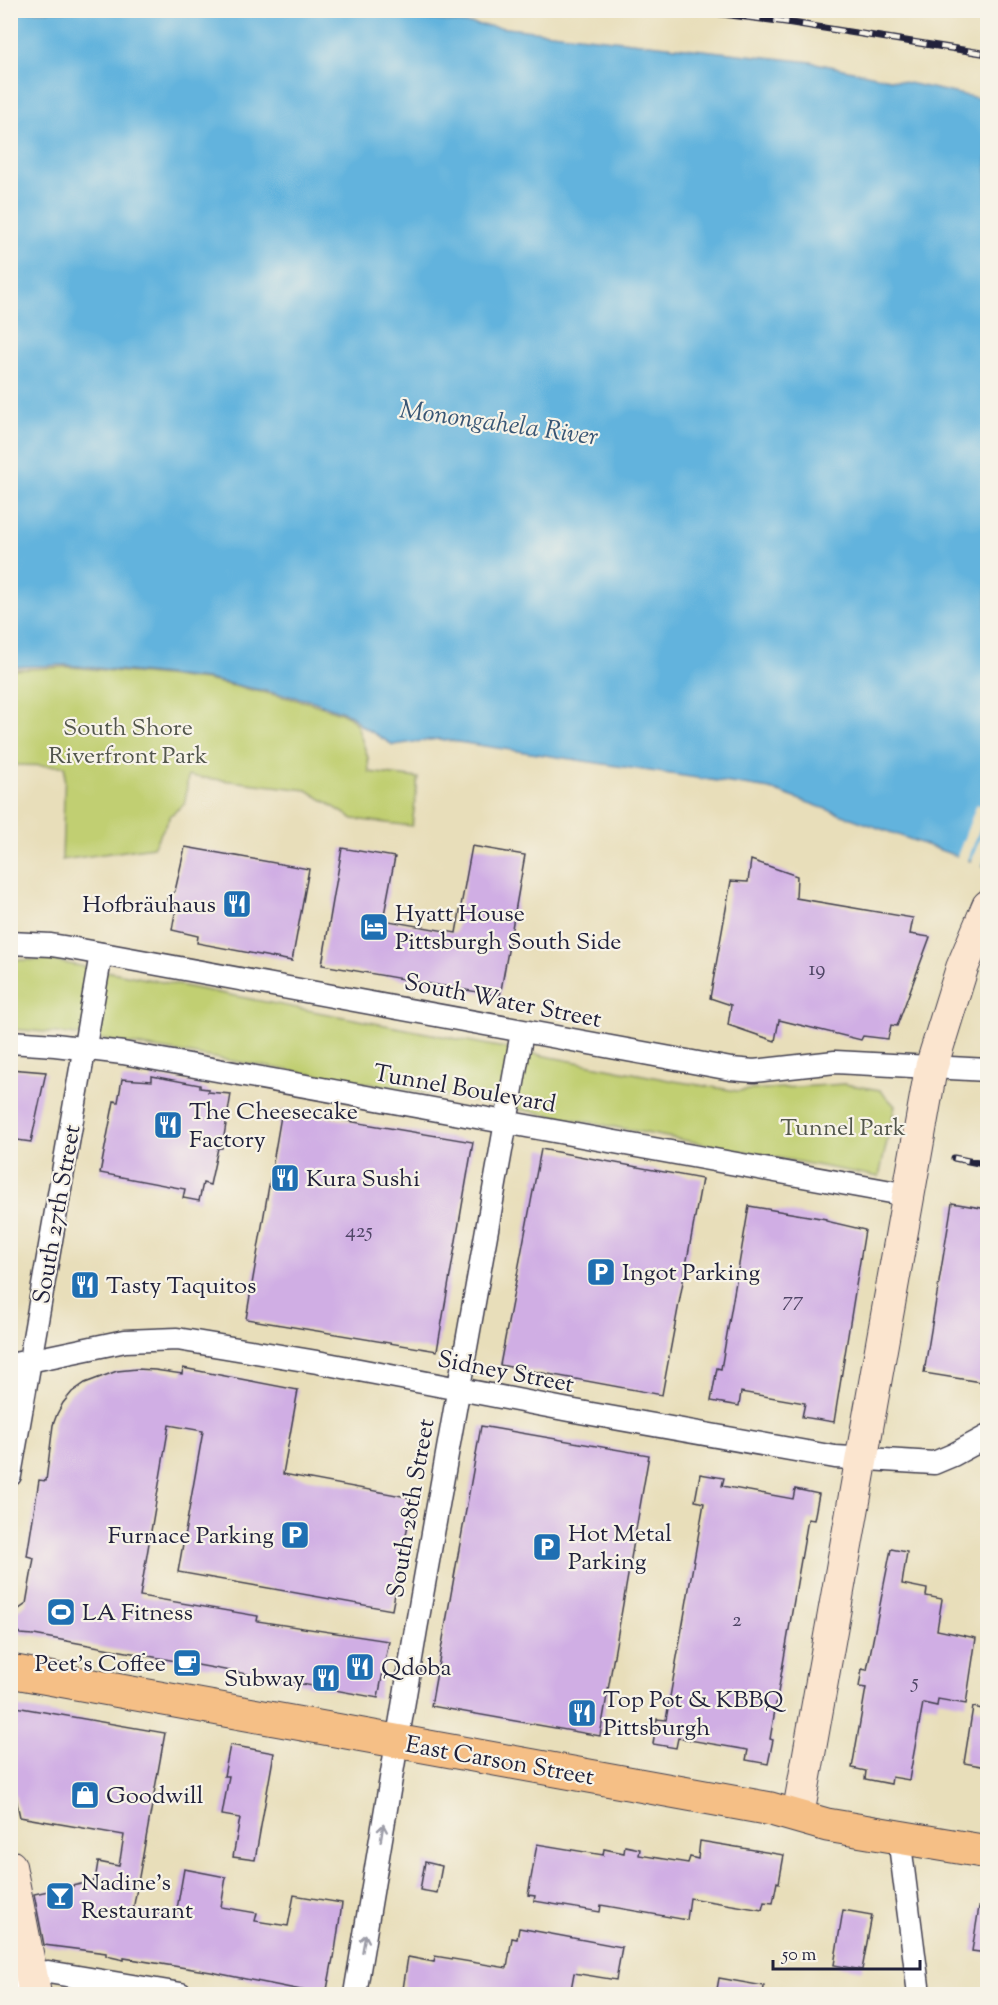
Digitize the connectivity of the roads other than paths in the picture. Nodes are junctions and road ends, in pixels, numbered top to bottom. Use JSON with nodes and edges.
{"nodes":[{"id":1,"x":984,"y":914,"type":"edge"},
{"id":2,"x":10,"y":943,"type":"edge"},
{"id":3,"x":101,"y":954,"type":"junction"},
{"id":4,"x":522,"y":1032,"type":"junction"},
{"id":5,"x":10,"y":1042,"type":"edge"},
{"id":6,"x":85,"y":1048,"type":"junction"},
{"id":7,"x":932,"y":1068,"type":"junction"},
{"id":8,"x":987,"y":1070,"type":"edge"},
{"id":9,"x":506,"y":1122,"type":"junction"},
{"id":10,"x":908,"y":1195,"type":"junction"},
{"id":11,"x":20,"y":1364,"type":"edge"},
{"id":12,"x":458,"y":1389,"type":"junction"},
{"id":13,"x":987,"y":1436,"type":"edge"},
{"id":14,"x":861,"y":1458,"type":"junction"},
{"id":15,"x":10,"y":1475,"type":"edge"},
{"id":16,"x":10,"y":1671,"type":"edge"},
{"id":17,"x":397,"y":1741,"type":"junction"},
{"id":18,"x":798,"y":1816,"type":"junction"},
{"id":19,"x":899,"y":1837,"type":"junction"},
{"id":20,"x":987,"y":1852,"type":"edge"},
{"id":21,"x":10,"y":1866,"type":"edge"},
{"id":22,"x":26,"y":1983,"type":"edge"},
{"id":23,"x":918,"y":1992,"type":"edge"},
{"id":24,"x":181,"y":1995,"type":"edge"},
{"id":25,"x":355,"y":1995,"type":"edge"}],
"edges":[{"from":1,"to":7,"type":"main road"},
{"from":2,"to":3,"type":"street","name":"South Water Street"},
{"from":3,"to":4,"type":"street","name":"South Water Street"},
{"from":3,"to":6,"type":"street","name":"South 27th Street"},
{"from":4,"to":7,"type":"street","name":"South Water Street"},
{"from":4,"to":9,"type":"street","name":"South 28th Street"},
{"from":5,"to":6,"type":"street","name":"Tunnel Boulevard"},
{"from":6,"to":9,"type":"street","name":"Tunnel Boulevard"},
{"from":6,"to":11,"type":"street","name":"South 27th Street"},
{"from":7,"to":8,"type":"street","name":"South Water Street"},
{"from":7,"to":10,"type":"main road"},
{"from":9,"to":10,"type":"street","name":"Tunnel Boulevard"},
{"from":9,"to":12,"type":"street","name":"South 28th Street"},
{"from":10,"to":14,"type":"main road"},
{"from":11,"to":12,"type":"street","name":"Sidney Street"},
{"from":11,"to":15,"type":"street","name":"South 27th Street"},
{"from":12,"to":14,"type":"street","name":"Sidney Street"},
{"from":12,"to":17,"type":"street","name":"South 28th Street"},
{"from":13,"to":14,"type":"street","name":"Sidney Street"},
{"from":14,"to":18,"type":"main road"},
{"from":16,"to":17,"type":"main road","name":"East Carson Street"},
{"from":17,"to":18,"type":"main road","name":"East Carson Street"},
{"from":25,"to":17,"type":"street","name":"South 28th Street","one_way":true},
{"from":18,"to":19,"type":"main road","name":"East Carson Street"},
{"from":19,"to":20,"type":"main road","name":"East Carson Street"},
{"from":19,"to":23,"type":"street"},
{"from":21,"to":22,"type":"main road"},
{"from":22,"to":24,"type":"street"}]}
